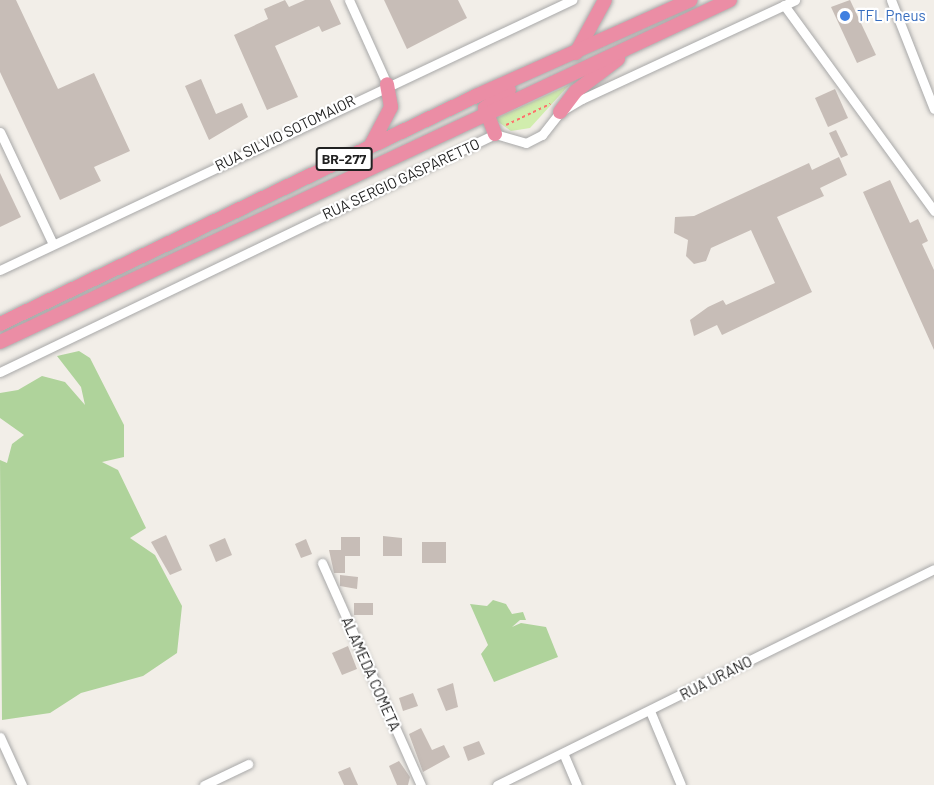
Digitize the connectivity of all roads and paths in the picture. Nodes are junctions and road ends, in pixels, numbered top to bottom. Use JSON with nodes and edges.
{"nodes":[{"id":1,"x":349,"y":0,"type":"edge"},
{"id":2,"x":572,"y":0,"type":"edge"},
{"id":3,"x":605,"y":0,"type":"edge"},
{"id":4,"x":691,"y":0,"type":"edge"},
{"id":5,"x":730,"y":0,"type":"edge"},
{"id":6,"x":795,"y":0,"type":"edge"},
{"id":7,"x":891,"y":0,"type":"edge"},
{"id":8,"x":784,"y":5,"type":"junction"},
{"id":9,"x":640,"y":41,"type":"junction"},
{"id":10,"x":577,"y":53,"type":"junction"},
{"id":11,"x":387,"y":84,"type":"junction"},
{"id":12,"x":934,"y":109,"type":"edge"},
{"id":13,"x":560,"y":112,"type":"junction"},
{"id":14,"x":485,"y":118,"type":"junction"},
{"id":15,"x":0,"y":132,"type":"edge"},
{"id":16,"x":495,"y":134,"type":"junction"},
{"id":17,"x":370,"y":147,"type":"junction"},
{"id":18,"x":934,"y":187,"type":"edge"},
{"id":19,"x":924,"y":193,"type":"junction"},
{"id":20,"x":934,"y":211,"type":"edge"},
{"id":21,"x":53,"y":244,"type":"junction"},
{"id":22,"x":0,"y":270,"type":"edge"},
{"id":23,"x":0,"y":324,"type":"edge"},
{"id":24,"x":15,"y":335,"type":"junction"},
{"id":25,"x":0,"y":342,"type":"edge"},
{"id":26,"x":0,"y":347,"type":"edge"},
{"id":27,"x":0,"y":372,"type":"edge"},
{"id":28,"x":322,"y":563,"type":"dead end"},
{"id":29,"x":934,"y":569,"type":"edge"},
{"id":30,"x":650,"y":711,"type":"junction"},
{"id":31,"x":0,"y":737,"type":"edge"},
{"id":32,"x":564,"y":755,"type":"junction"},
{"id":33,"x":248,"y":764,"type":"dead end"},
{"id":34,"x":22,"y":785,"type":"edge"},
{"id":35,"x":204,"y":785,"type":"edge"},
{"id":36,"x":421,"y":785,"type":"edge"},
{"id":37,"x":497,"y":785,"type":"edge"},
{"id":38,"x":577,"y":785,"type":"edge"},
{"id":39,"x":681,"y":785,"type":"edge"}],
"edges":[{"from":1,"to":11,"type":"street"},
{"from":2,"to":11,"type":"street","name":"RUA SILVIO SOTOMAIOR"},
{"from":3,"to":10,"type":"highway"},
{"from":4,"to":10,"type":"highway","number":"BR-277"},
{"from":5,"to":9,"type":"highway","number":"BR-277"},
{"from":6,"to":8,"type":"street","name":"RUA SERGIO GASPARETTO"},
{"from":7,"to":12,"type":"street"},
{"from":8,"to":13,"type":"street","name":"RUA SERGIO GASPARETTO"},
{"from":8,"to":19,"type":"street"},
{"from":9,"to":13,"type":"highway"},
{"from":9,"to":14,"type":"highway","number":"BR-277"},
{"from":10,"to":14,"type":"highway"},
{"from":10,"to":17,"type":"highway","number":"BR-277"},
{"from":11,"to":17,"type":"highway"},
{"from":11,"to":21,"type":"street","name":"RUA SILVIO SOTOMAIOR"},
{"from":13,"to":16,"type":"street","name":"RUA SERGIO GASPARETTO"},
{"from":14,"to":16,"type":"highway"},
{"from":14,"to":24,"type":"highway","number":"BR-277"},
{"from":15,"to":21,"type":"street"},
{"from":16,"to":27,"type":"street","name":"RUA SERGIO GASPARETTO"},
{"from":17,"to":23,"type":"highway","number":"BR-277"},
{"from":18,"to":19,"type":"street"},
{"from":19,"to":20,"type":"street"},
{"from":21,"to":22,"type":"street","name":"RUA SILVIO SOTOMAIOR"},
{"from":24,"to":25,"type":"highway","number":"BR-277"},
{"from":24,"to":26,"type":"highway"},
{"from":28,"to":36,"type":"street","name":"ALAMEDA COMETA"},
{"from":29,"to":30,"type":"street","name":"RUA URANO"},
{"from":30,"to":32,"type":"street","name":"RUA URANO"},
{"from":30,"to":39,"type":"street"},
{"from":31,"to":34,"type":"street"},
{"from":32,"to":37,"type":"street","name":"RUA URANO"},
{"from":32,"to":38,"type":"street"},
{"from":33,"to":35,"type":"street"}]}
